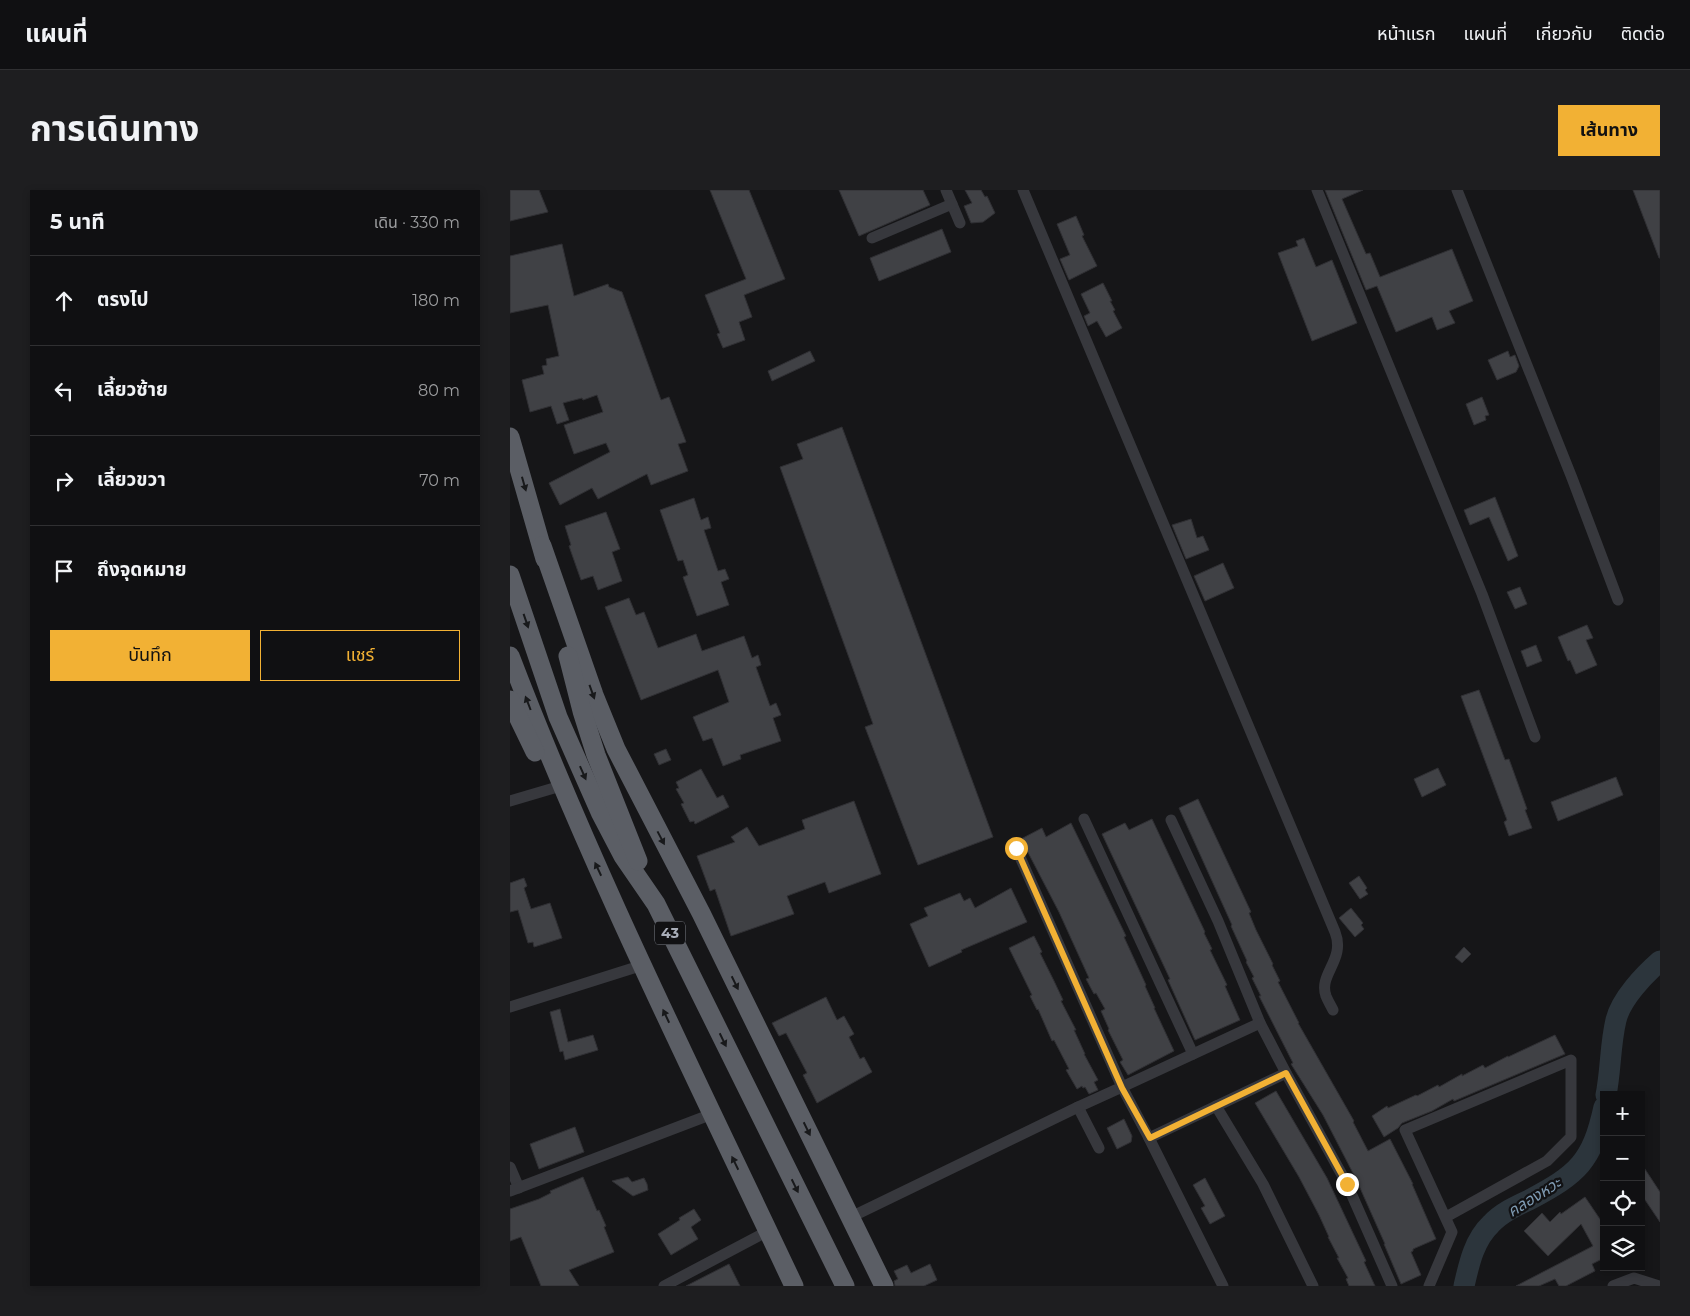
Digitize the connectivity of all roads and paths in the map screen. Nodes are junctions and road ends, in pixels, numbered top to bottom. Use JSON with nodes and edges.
{"nodes":[{"id":1,"x":946,"y":190,"type":"edge"},
{"id":2,"x":1023,"y":190,"type":"edge"},
{"id":3,"x":1317,"y":190,"type":"edge"},
{"id":4,"x":1457,"y":190,"type":"edge"},
{"id":5,"x":952,"y":204,"type":"junction"},
{"id":6,"x":960,"y":223,"type":"dead end"},
{"id":7,"x":872,"y":238,"type":"dead end"},
{"id":8,"x":510,"y":437,"type":"edge"},
{"id":9,"x":542,"y":546,"type":"junction"},
{"id":10,"x":510,"y":575,"type":"edge"},
{"id":11,"x":1618,"y":600,"type":"dead end"},
{"id":12,"x":510,"y":656,"type":"edge"},
{"id":13,"x":510,"y":700,"type":"edge"},
{"id":14,"x":1535,"y":737,"type":"dead end"},
{"id":15,"x":554,"y":788,"type":"junction"},
{"id":16,"x":510,"y":801,"type":"edge"},
{"id":17,"x":1084,"y":820,"type":"dead end"},
{"id":18,"x":1171,"y":820,"type":"dead end"},
{"id":19,"x":585,"y":840,"type":"junction"},
{"id":20,"x":1016,"y":848,"type":"dead end"},
{"id":21,"x":656,"y":904,"type":"junction"},
{"id":22,"x":643,"y":965,"type":"junction"},
{"id":23,"x":510,"y":1006,"type":"edge"},
{"id":24,"x":1333,"y":1010,"type":"dead end"},
{"id":25,"x":1260,"y":1022,"type":"junction"},
{"id":26,"x":1193,"y":1054,"type":"junction"},
{"id":27,"x":1286,"y":1073,"type":"junction"},
{"id":28,"x":1122,"y":1088,"type":"junction"},
{"id":29,"x":1216,"y":1106,"type":"junction"},
{"id":30,"x":1078,"y":1107,"type":"junction"},
{"id":31,"x":712,"y":1114,"type":"junction"},
{"id":32,"x":1150,"y":1138,"type":"junction"},
{"id":33,"x":1099,"y":1148,"type":"dead end"},
{"id":34,"x":510,"y":1167,"type":"edge"},
{"id":35,"x":514,"y":1189,"type":"edge"},
{"id":36,"x":851,"y":1217,"type":"junction"},
{"id":37,"x":1446,"y":1218,"type":"junction"},
{"id":38,"x":768,"y":1231,"type":"junction"},
{"id":39,"x":664,"y":1286,"type":"edge"},
{"id":40,"x":794,"y":1286,"type":"edge"},
{"id":41,"x":845,"y":1286,"type":"edge"},
{"id":42,"x":884,"y":1286,"type":"edge"},
{"id":43,"x":1223,"y":1286,"type":"edge"},
{"id":44,"x":1313,"y":1286,"type":"edge"},
{"id":45,"x":1392,"y":1286,"type":"edge"},
{"id":46,"x":1429,"y":1286,"type":"edge"},
{"id":47,"x":1613,"y":1286,"type":"edge"},
{"id":48,"x":1659,"y":1286,"type":"edge"}],
"edges":[{"from":1,"to":5,"type":"street"},
{"from":2,"to":24,"type":"street"},
{"from":3,"to":14,"type":"street"},
{"from":4,"to":11,"type":"street"},
{"from":5,"to":6,"type":"street"},
{"from":5,"to":7,"type":"street"},
{"from":8,"to":9,"type":"highway","number":"43","one_way":true},
{"from":9,"to":21,"type":"highway","number":"43"},
{"from":9,"to":36,"type":"highway","one_way":true},
{"from":10,"to":21,"type":"highway","number":"43","one_way":true},
{"from":19,"to":12,"type":"highway","number":"43","one_way":true},
{"from":13,"to":15,"type":"highway","number":"43"},
{"from":15,"to":16,"type":"street"},
{"from":15,"to":19,"type":"highway","number":"43"},
{"from":17,"to":26,"type":"street"},
{"from":18,"to":25,"type":"street"},
{"from":22,"to":19,"type":"highway","number":"43","one_way":true},
{"from":20,"to":28,"type":"street"},
{"from":21,"to":41,"type":"highway","number":"43","one_way":true},
{"from":22,"to":23,"type":"street"},
{"from":31,"to":22,"type":"highway","number":"43","one_way":true},
{"from":25,"to":26,"type":"street"},
{"from":25,"to":27,"type":"street"},
{"from":26,"to":28,"type":"street"},
{"from":27,"to":29,"type":"street"},
{"from":27,"to":45,"type":"street"},
{"from":28,"to":30,"type":"street"},
{"from":28,"to":32,"type":"street"},
{"from":29,"to":32,"type":"street"},
{"from":29,"to":44,"type":"street"},
{"from":30,"to":33,"type":"street"},
{"from":30,"to":36,"type":"street"},
{"from":31,"to":35,"type":"street"},
{"from":38,"to":31,"type":"highway","number":"43","one_way":true},
{"from":32,"to":43,"type":"street"},
{"from":34,"to":35,"type":"street"},
{"from":36,"to":42,"type":"highway"},
{"from":37,"to":37,"type":"street"},
{"from":37,"to":46,"type":"street"},
{"from":38,"to":39,"type":"street"},
{"from":38,"to":40,"type":"highway","number":"43"},
{"from":47,"to":48,"type":"street"}]}
